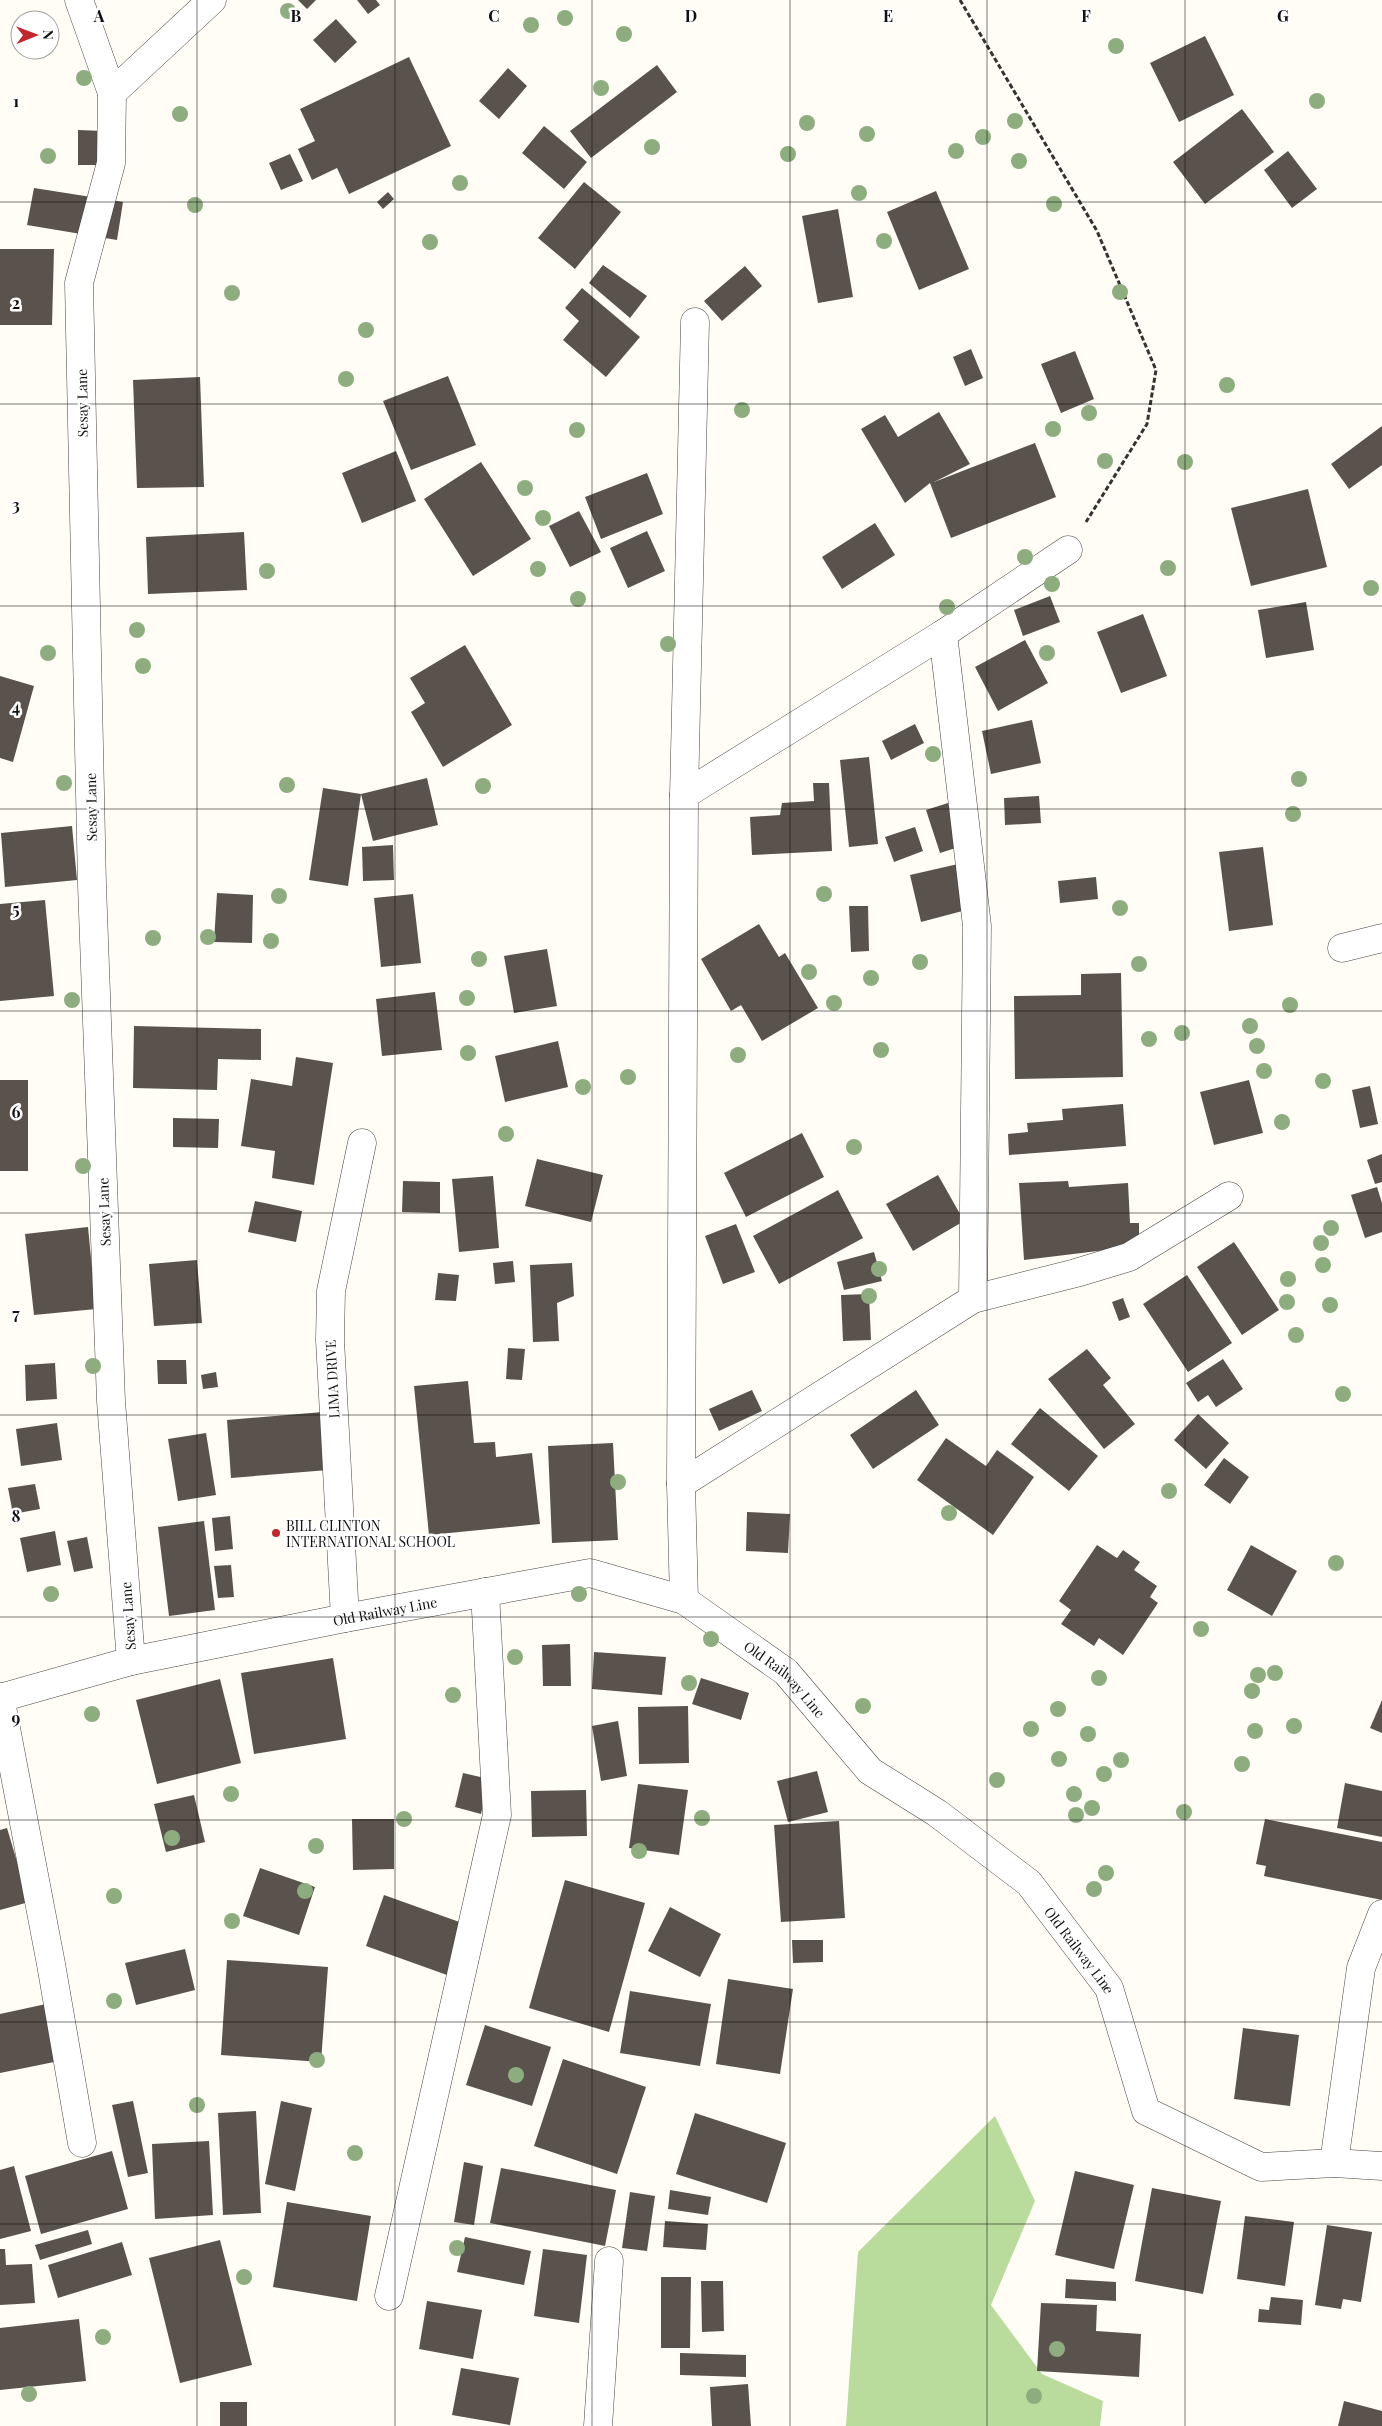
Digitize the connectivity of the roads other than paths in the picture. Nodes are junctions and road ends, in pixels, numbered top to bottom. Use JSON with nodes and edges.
{"nodes":[{"id":1,"x":79,"y":0,"type":"edge"},
{"id":2,"x":212,"y":0,"type":"edge"},
{"id":3,"x":112,"y":93,"type":"junction"},
{"id":4,"x":695,"y":322,"type":"dead end"},
{"id":5,"x":1068,"y":550,"type":"road end"},
{"id":6,"x":943,"y":634,"type":"junction"},
{"id":7,"x":684,"y":795,"type":"junction"},
{"id":8,"x":1382,"y":938,"type":"edge"},
{"id":9,"x":1342,"y":948,"type":"dead end"},
{"id":10,"x":362,"y":1143,"type":"dead end"},
{"id":11,"x":1229,"y":1196,"type":"dead end"},
{"id":12,"x":973,"y":1299,"type":"junction"},
{"id":13,"x":681,"y":1484,"type":"junction"},
{"id":14,"x":485,"y":1592,"type":"junction"},
{"id":15,"x":684,"y":1600,"type":"junction"},
{"id":16,"x":345,"y":1618,"type":"junction"},
{"id":17,"x":131,"y":1661,"type":"junction"},
{"id":18,"x":0,"y":1698,"type":"edge"},
{"id":19,"x":1382,"y":1914,"type":"edge"},
{"id":20,"x":82,"y":2143,"type":"dead end"},
{"id":21,"x":1334,"y":2163,"type":"junction"},
{"id":22,"x":1382,"y":2166,"type":"edge"},
{"id":23,"x":609,"y":2261,"type":"dead end"},
{"id":24,"x":389,"y":2296,"type":"dead end"},
{"id":25,"x":598,"y":2426,"type":"edge"}],
"edges":[{"from":1,"to":3,"type":"street"},
{"from":2,"to":3,"type":"street"},
{"from":3,"to":17,"type":"street","name":"Sesay Lane"},
{"from":4,"to":7,"type":"street"},
{"from":5,"to":6,"type":"street"},
{"from":6,"to":7,"type":"street"},
{"from":6,"to":12,"type":"street"},
{"from":7,"to":13,"type":"street"},
{"from":8,"to":9,"type":"street"},
{"from":10,"to":16,"type":"street","name":"LIMA DRIVE"},
{"from":11,"to":12,"type":"street"},
{"from":12,"to":13,"type":"street"},
{"from":13,"to":15,"type":"street"},
{"from":14,"to":15,"type":"street","name":"Old Railway Line"},
{"from":14,"to":16,"type":"street","name":"Old Railway Line"},
{"from":14,"to":24,"type":"street"},
{"from":15,"to":21,"type":"street","name":"Old Railway Line"},
{"from":16,"to":17,"type":"street","name":"Old Railway Line"},
{"from":17,"to":18,"type":"street","name":"Old Railway Line"},
{"from":18,"to":20,"type":"street"},
{"from":19,"to":21,"type":"street"},
{"from":21,"to":22,"type":"street","name":"Old Railway Line"},
{"from":23,"to":25,"type":"street"}]}
